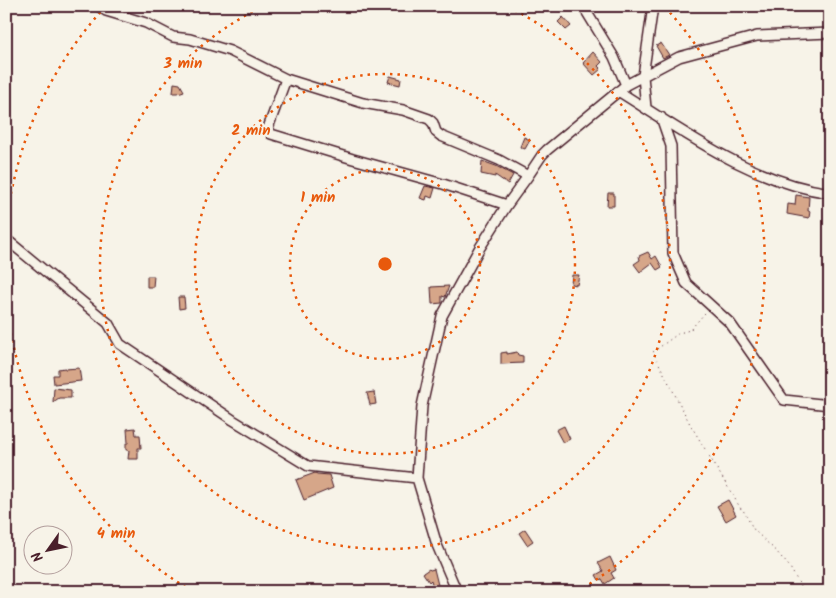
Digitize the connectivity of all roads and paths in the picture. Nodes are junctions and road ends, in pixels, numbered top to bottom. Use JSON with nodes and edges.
{"nodes":[{"id":1,"x":98,"y":6,"type":"edge"},
{"id":2,"x":583,"y":6,"type":"edge"},
{"id":3,"x":653,"y":6,"type":"edge"},
{"id":4,"x":830,"y":32,"type":"edge"},
{"id":5,"x":643,"y":76,"type":"junction"},
{"id":6,"x":286,"y":79,"type":"junction"},
{"id":7,"x":626,"y":85,"type":"junction"},
{"id":8,"x":618,"y":91,"type":"junction"},
{"id":9,"x":646,"y":108,"type":"junction"},
{"id":10,"x":661,"y":117,"type":"junction"},
{"id":11,"x":528,"y":176,"type":"junction"},
{"id":12,"x":830,"y":193,"type":"edge"},
{"id":13,"x":507,"y":205,"type":"junction"},
{"id":14,"x":6,"y":239,"type":"edge"},
{"id":15,"x":710,"y":304,"type":"junction"},
{"id":16,"x":830,"y":405,"type":"edge"},
{"id":17,"x":417,"y":478,"type":"junction"},
{"id":18,"x":457,"y":592,"type":"edge"},
{"id":19,"x":804,"y":592,"type":"edge"}],
"edges":[{"from":1,"to":6,"type":"street"},
{"from":2,"to":7,"type":"street"},
{"from":3,"to":5,"type":"street"},
{"from":4,"to":5,"type":"street"},
{"from":5,"to":7,"type":"street"},
{"from":5,"to":9,"type":"street"},
{"from":6,"to":11,"type":"street"},
{"from":6,"to":13,"type":"street"},
{"from":7,"to":8,"type":"street"},
{"from":8,"to":9,"type":"street"},
{"from":8,"to":11,"type":"street"},
{"from":9,"to":10,"type":"street"},
{"from":10,"to":12,"type":"street"},
{"from":10,"to":15,"type":"street"},
{"from":11,"to":13,"type":"street"},
{"from":13,"to":17,"type":"street"},
{"from":14,"to":17,"type":"street"},
{"from":15,"to":16,"type":"street"},
{"from":15,"to":19,"type":"path"},
{"from":17,"to":18,"type":"street"}]}
